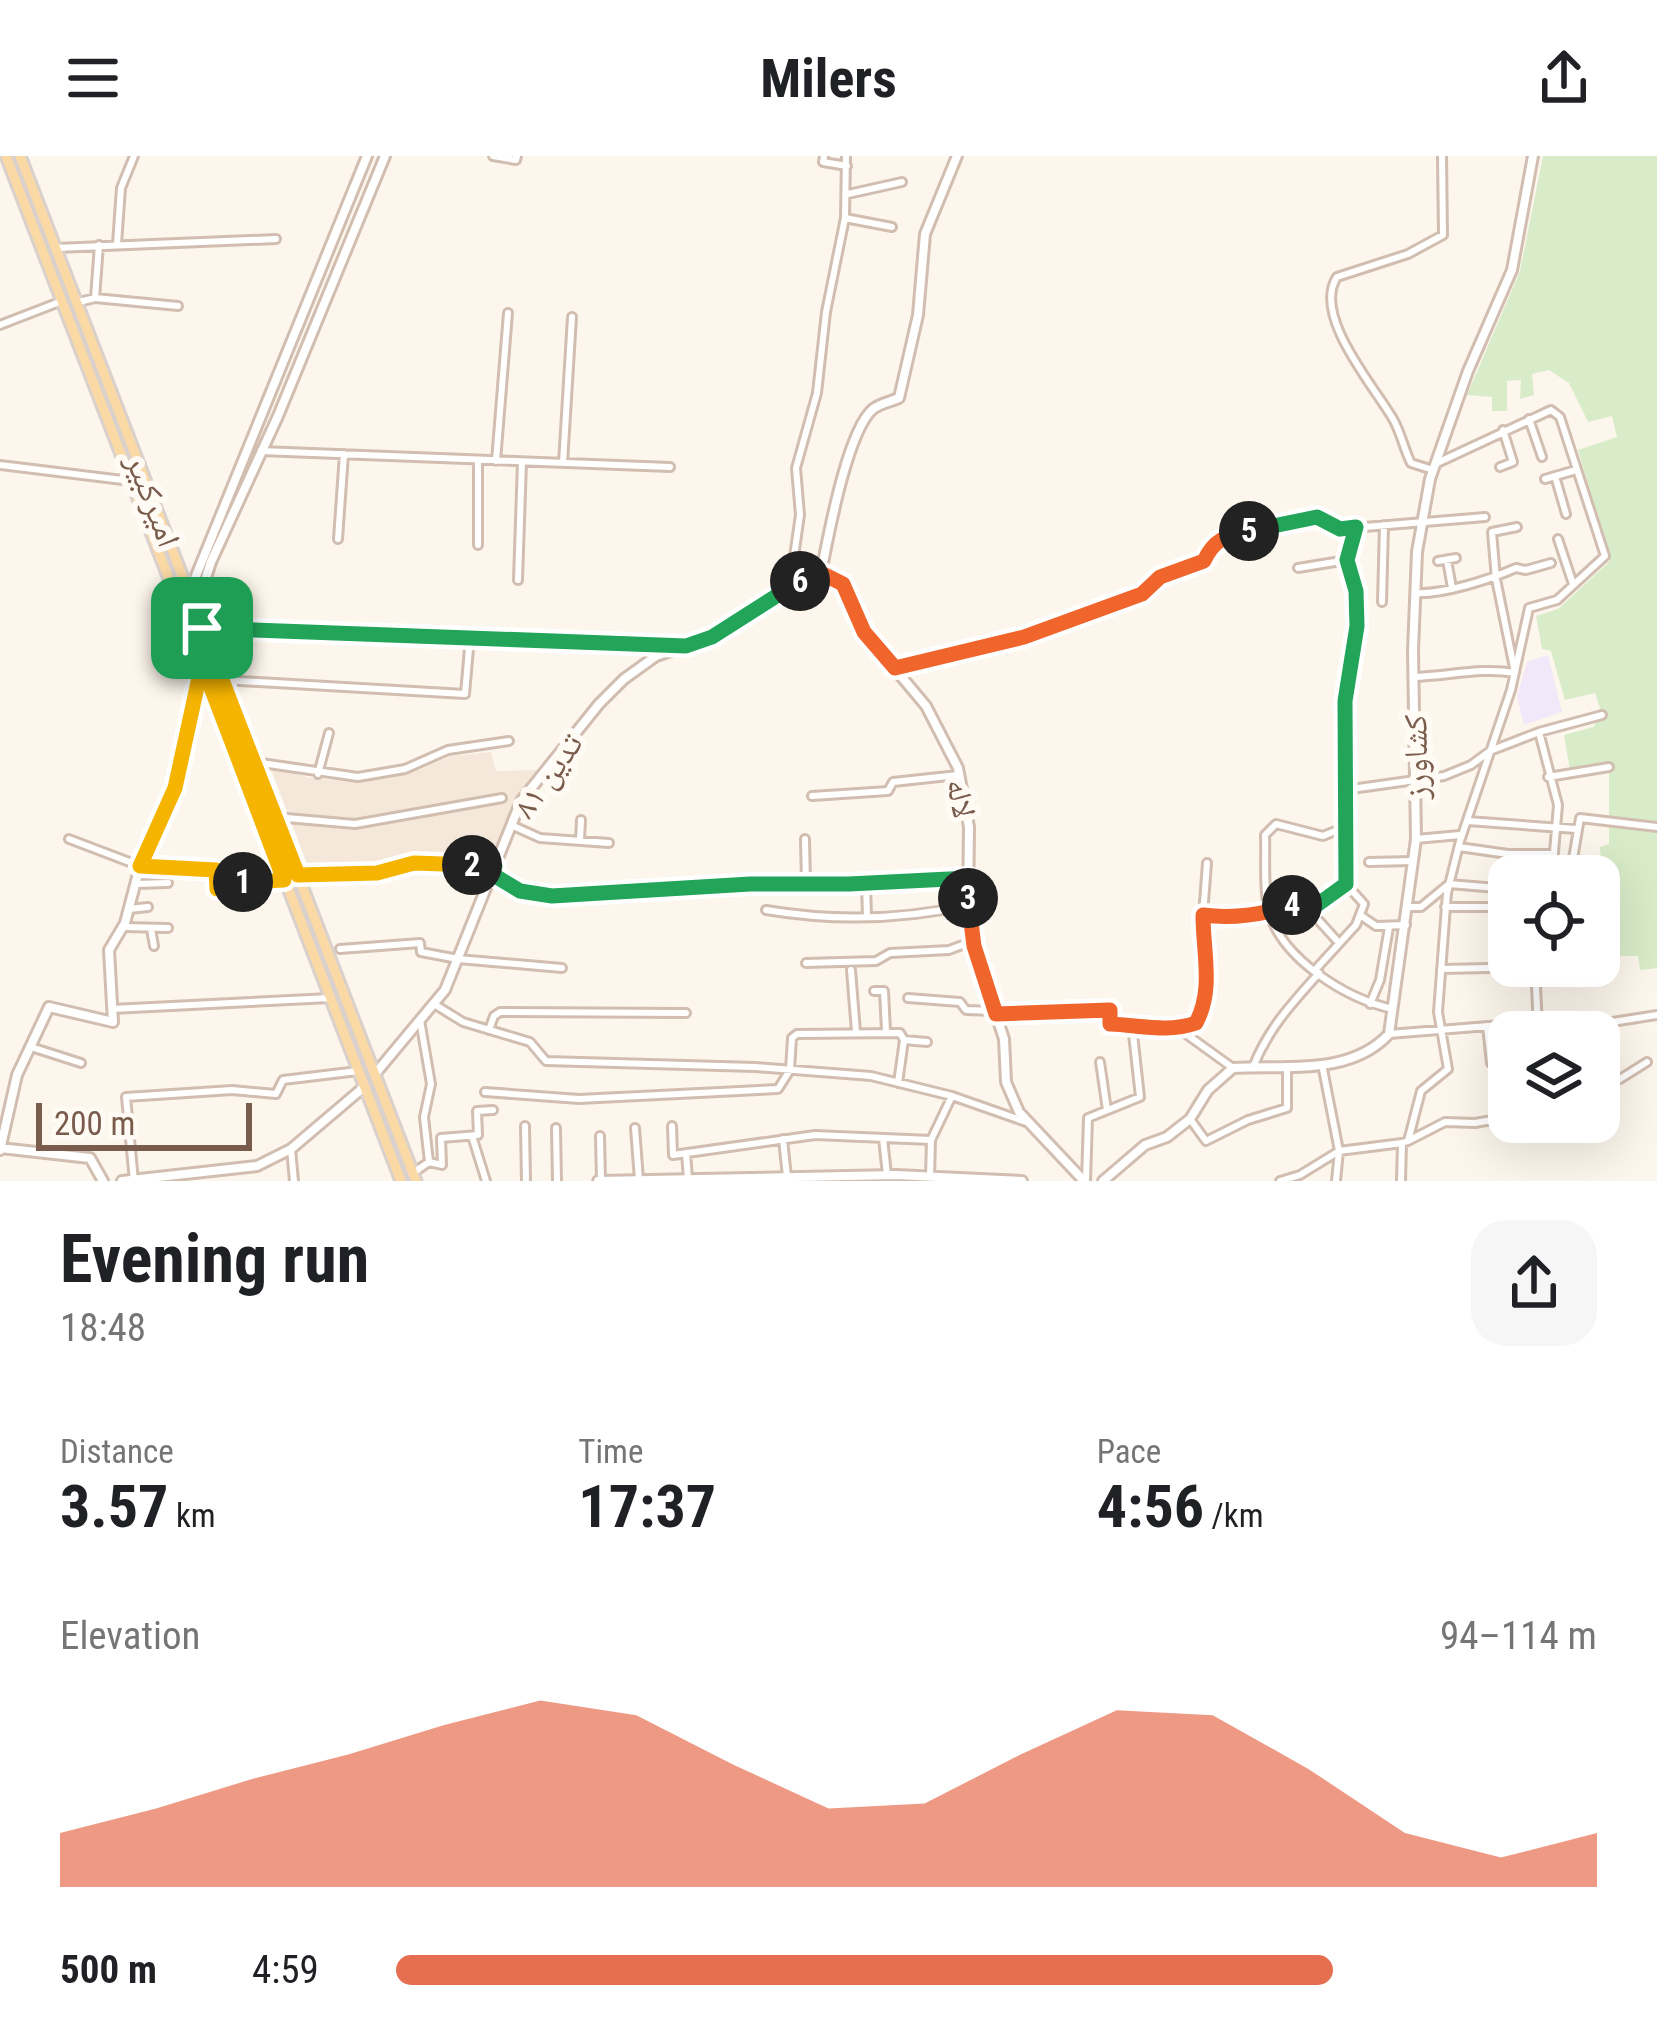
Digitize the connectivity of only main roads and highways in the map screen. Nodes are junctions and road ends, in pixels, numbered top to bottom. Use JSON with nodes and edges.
{"nodes":[{"id":1,"x":6,"y":156,"type":"edge"},
{"id":2,"x":20,"y":156,"type":"edge"},
{"id":3,"x":242,"y":732,"type":"junction"},
{"id":4,"x":230,"y":737,"type":"junction"},
{"id":5,"x":414,"y":1177,"type":"edge"},
{"id":6,"x":401,"y":1181,"type":"edge"}],
"edges":[{"from":1,"to":4,"type":"main road","name":"امیرکبیر"},
{"from":2,"to":3,"type":"main road","name":"امیرکبیر"},
{"from":3,"to":4,"type":"main road"},
{"from":3,"to":5,"type":"main road","name":"امیرکبیر"},
{"from":4,"to":6,"type":"main road","name":"امیرکبیر"}]}
